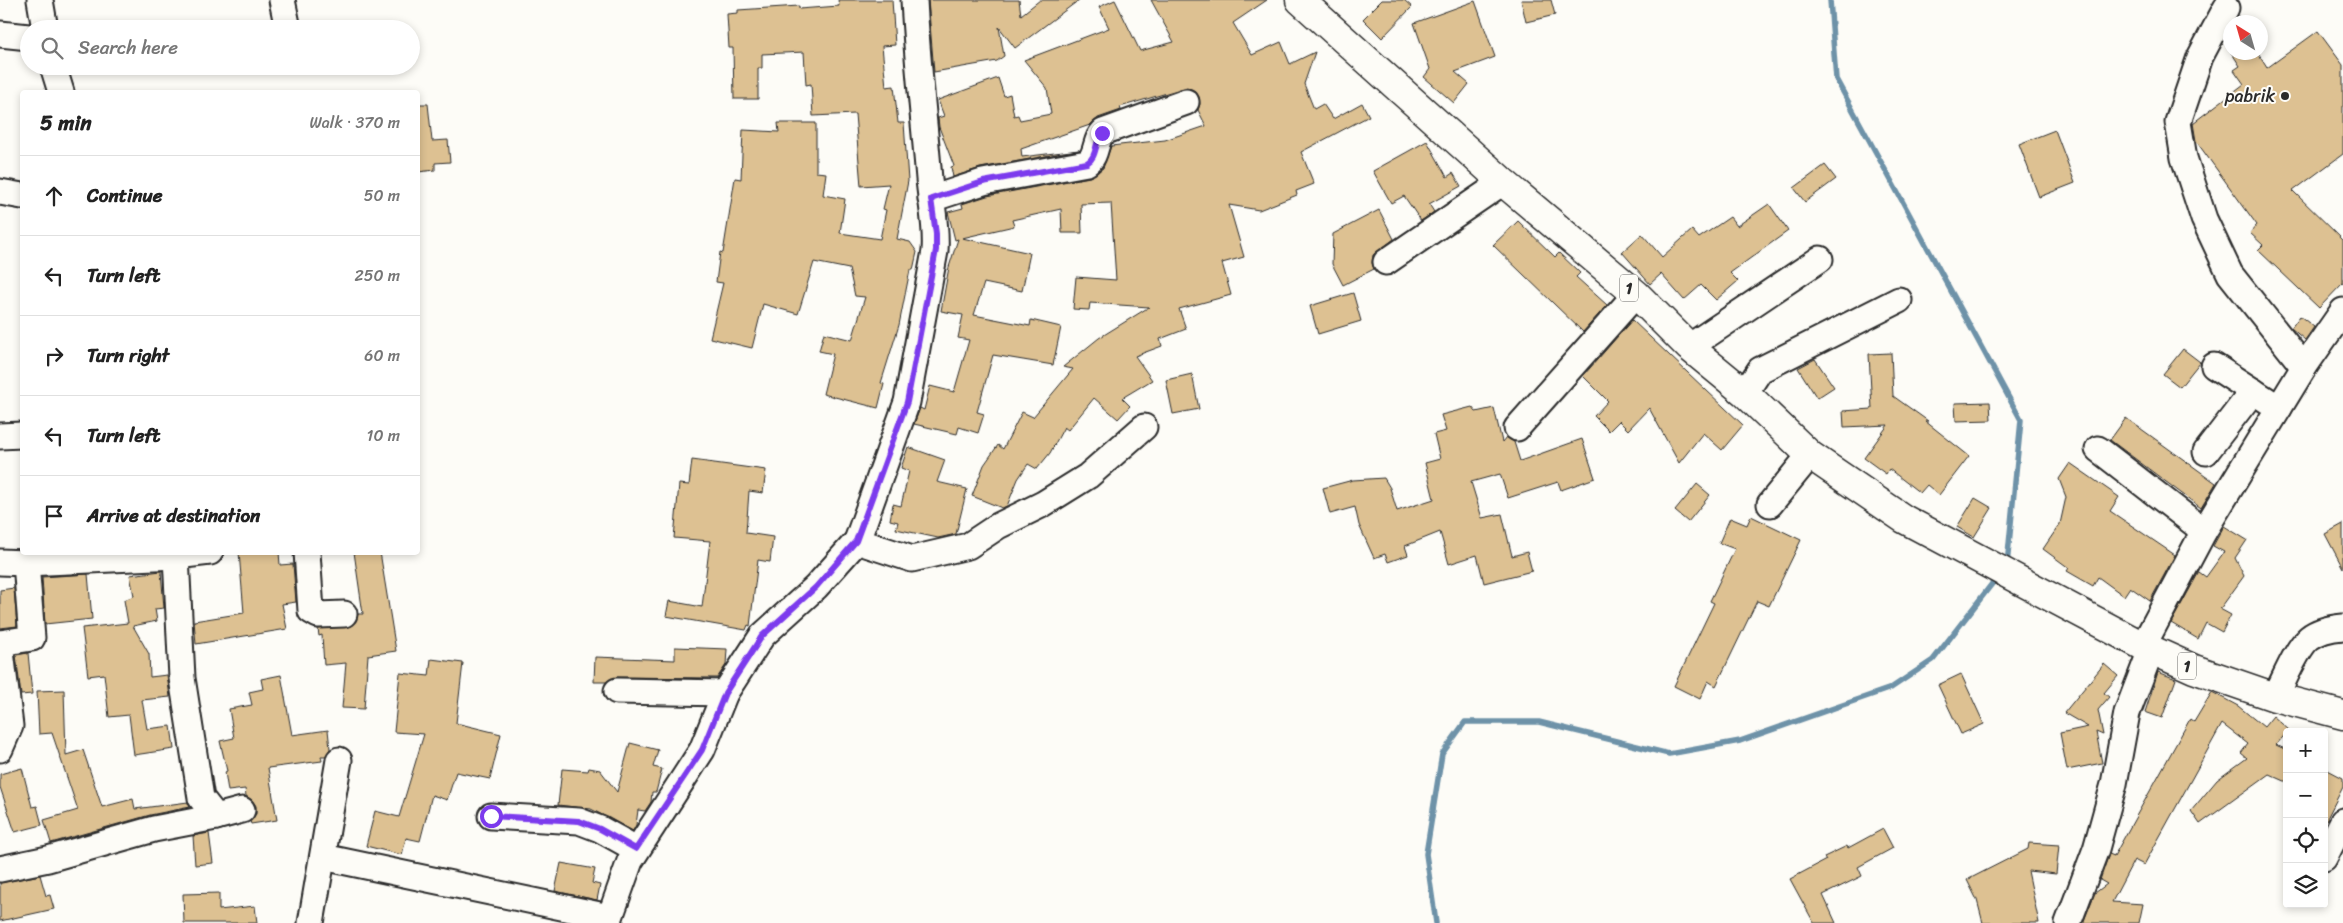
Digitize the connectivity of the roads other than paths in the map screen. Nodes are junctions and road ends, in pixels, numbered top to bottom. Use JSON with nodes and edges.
{"nodes":[{"id":1,"x":40,"y":0,"type":"edge"},
{"id":2,"x":282,"y":0,"type":"edge"},
{"id":3,"x":914,"y":0,"type":"edge"},
{"id":4,"x":1300,"y":0,"type":"edge"},
{"id":5,"x":2226,"y":8,"type":"dead end"},
{"id":6,"x":43,"y":20,"type":"edge"},
{"id":7,"x":286,"y":20,"type":"edge"},
{"id":8,"x":0,"y":34,"type":"edge"},
{"id":9,"x":20,"y":36,"type":"edge"},
{"id":10,"x":55,"y":75,"type":"edge"},
{"id":11,"x":59,"y":90,"type":"edge"},
{"id":12,"x":1186,"y":102,"type":"dead end"},
{"id":13,"x":1503,"y":182,"type":"junction"},
{"id":14,"x":0,"y":192,"type":"edge"},
{"id":15,"x":20,"y":196,"type":"edge"},
{"id":16,"x":931,"y":199,"type":"junction"},
{"id":17,"x":1820,"y":259,"type":"dead end"},
{"id":18,"x":1386,"y":262,"type":"dead end"},
{"id":19,"x":1636,"y":294,"type":"junction"},
{"id":20,"x":1899,"y":300,"type":"dead end"},
{"id":21,"x":2343,"y":311,"type":"edge"},
{"id":22,"x":1689,"y":347,"type":"junction"},
{"id":23,"x":2214,"y":366,"type":"dead end"},
{"id":24,"x":2304,"y":367,"type":"junction"},
{"id":25,"x":2253,"y":391,"type":"junction"},
{"id":26,"x":1745,"y":392,"type":"junction"},
{"id":27,"x":2279,"y":408,"type":"junction"},
{"id":28,"x":1144,"y":427,"type":"dead end"},
{"id":29,"x":1517,"y":428,"type":"dead end"},
{"id":30,"x":20,"y":435,"type":"edge"},
{"id":31,"x":0,"y":436,"type":"edge"},
{"id":32,"x":2098,"y":449,"type":"dead end"},
{"id":33,"x":2206,"y":452,"type":"dead end"},
{"id":34,"x":1810,"y":454,"type":"junction"},
{"id":35,"x":1770,"y":504,"type":"dead end"},
{"id":36,"x":2204,"y":531,"type":"junction"},
{"id":37,"x":856,"y":541,"type":"junction"},
{"id":38,"x":184,"y":555,"type":"edge"},
{"id":39,"x":306,"y":555,"type":"edge"},
{"id":40,"x":176,"y":556,"type":"junction"},
{"id":41,"x":0,"y":562,"type":"edge"},
{"id":42,"x":26,"y":563,"type":"junction"},
{"id":43,"x":344,"y":614,"type":"dead end"},
{"id":44,"x":2343,"y":627,"type":"edge"},
{"id":45,"x":0,"y":643,"type":"edge"},
{"id":46,"x":2147,"y":648,"type":"junction"},
{"id":47,"x":617,"y":691,"type":"dead end"},
{"id":48,"x":725,"y":693,"type":"junction"},
{"id":49,"x":2275,"y":697,"type":"junction"},
{"id":50,"x":2343,"y":715,"type":"edge"},
{"id":51,"x":0,"y":749,"type":"edge"},
{"id":52,"x":339,"y":760,"type":"dead end"},
{"id":53,"x":242,"y":810,"type":"dead end"},
{"id":54,"x":491,"y":816,"type":"dead end"},
{"id":55,"x":216,"y":817,"type":"junction"},
{"id":56,"x":2343,"y":821,"type":"edge"},
{"id":57,"x":636,"y":849,"type":"junction"},
{"id":58,"x":2328,"y":850,"type":"edge"},
{"id":59,"x":323,"y":857,"type":"junction"},
{"id":60,"x":0,"y":869,"type":"edge"},
{"id":61,"x":609,"y":920,"type":"edge"},
{"id":62,"x":311,"y":923,"type":"edge"},
{"id":63,"x":2068,"y":923,"type":"edge"}],
"edges":[{"from":1,"to":6,"type":"street"},
{"from":2,"to":7,"type":"street"},
{"from":3,"to":16,"type":"street"},
{"from":4,"to":13,"type":"highway","number":"1"},
{"from":5,"to":24,"type":"street"},
{"from":8,"to":9,"type":"street"},
{"from":10,"to":11,"type":"street"},
{"from":12,"to":16,"type":"street"},
{"from":13,"to":18,"type":"street"},
{"from":13,"to":19,"type":"highway","number":"1"},
{"from":14,"to":15,"type":"street"},
{"from":16,"to":37,"type":"street"},
{"from":17,"to":22,"type":"street"},
{"from":19,"to":22,"type":"highway","number":"1"},
{"from":19,"to":29,"type":"street"},
{"from":20,"to":26,"type":"street"},
{"from":21,"to":24,"type":"street"},
{"from":22,"to":26,"type":"highway","number":"1"},
{"from":23,"to":25,"type":"street"},
{"from":24,"to":27,"type":"street"},
{"from":25,"to":27,"type":"street"},
{"from":25,"to":33,"type":"street"},
{"from":26,"to":34,"type":"highway","number":"1"},
{"from":27,"to":36,"type":"street"},
{"from":28,"to":37,"type":"street"},
{"from":30,"to":31,"type":"street"},
{"from":32,"to":36,"type":"street"},
{"from":34,"to":35,"type":"street"},
{"from":34,"to":46,"type":"highway","number":"1"},
{"from":36,"to":46,"type":"street"},
{"from":37,"to":48,"type":"street"},
{"from":38,"to":40,"type":"street"},
{"from":39,"to":43,"type":"street"},
{"from":40,"to":42,"type":"street"},
{"from":40,"to":55,"type":"street"},
{"from":41,"to":42,"type":"street"},
{"from":42,"to":45,"type":"street"},
{"from":44,"to":49,"type":"street"},
{"from":45,"to":51,"type":"street"},
{"from":46,"to":49,"type":"highway","number":"1"},
{"from":46,"to":63,"type":"street"},
{"from":47,"to":48,"type":"street"},
{"from":48,"to":57,"type":"street"},
{"from":49,"to":50,"type":"highway","number":"1"},
{"from":52,"to":59,"type":"street"},
{"from":53,"to":55,"type":"street"},
{"from":54,"to":57,"type":"street"},
{"from":55,"to":60,"type":"street"},
{"from":56,"to":58,"type":"street"},
{"from":57,"to":61,"type":"street"},
{"from":59,"to":61,"type":"street"},
{"from":59,"to":62,"type":"street"}]}
